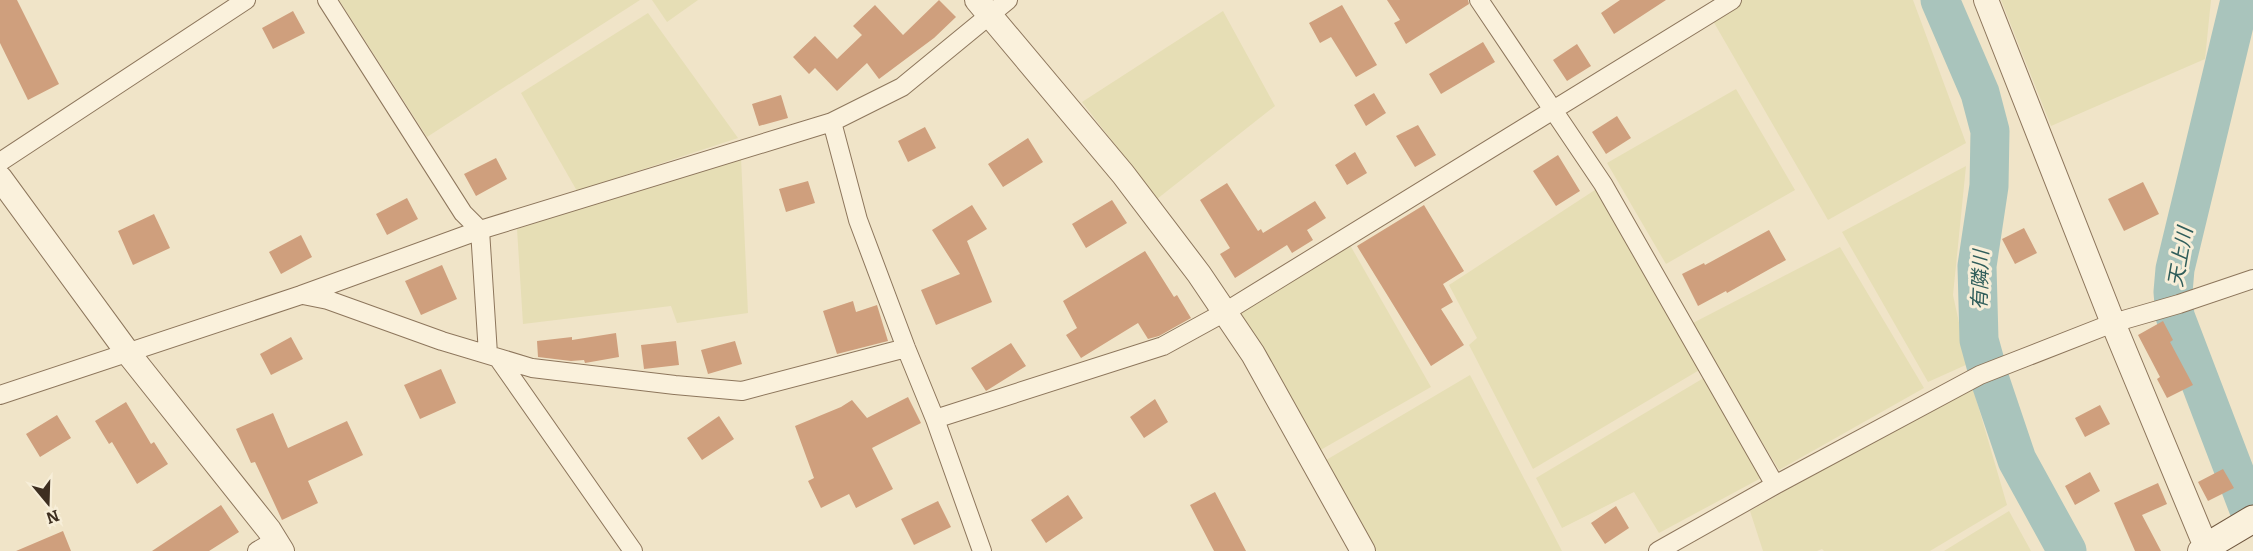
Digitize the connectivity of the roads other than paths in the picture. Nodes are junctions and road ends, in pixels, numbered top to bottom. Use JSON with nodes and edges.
{"nodes":[{"id":1,"x":246,"y":0,"type":"edge"},
{"id":2,"x":327,"y":0,"type":"edge"},
{"id":3,"x":1008,"y":0,"type":"edge"},
{"id":4,"x":1479,"y":0,"type":"edge"},
{"id":5,"x":1732,"y":0,"type":"edge"},
{"id":6,"x":1986,"y":0,"type":"edge"},
{"id":7,"x":983,"y":8,"type":"edge"},
{"id":8,"x":1553,"y":109,"type":"junction"},
{"id":9,"x":832,"y":122,"type":"junction"},
{"id":10,"x":0,"y":162,"type":"edge"},
{"id":11,"x":0,"y":178,"type":"edge"},
{"id":12,"x":480,"y":230,"type":"junction"},
{"id":13,"x":2253,"y":279,"type":"edge"},
{"id":14,"x":301,"y":295,"type":"junction"},
{"id":15,"x":1225,"y":312,"type":"junction"},
{"id":16,"x":2113,"y":323,"type":"junction"},
{"id":17,"x":906,"y":348,"type":"junction"},
{"id":18,"x":129,"y":353,"type":"junction"},
{"id":19,"x":493,"y":356,"type":"junction"},
{"id":20,"x":0,"y":395,"type":"edge"},
{"id":21,"x":936,"y":419,"type":"junction"},
{"id":22,"x":1774,"y":485,"type":"junction"},
{"id":23,"x":2253,"y":519,"type":"edge"},
{"id":24,"x":272,"y":547,"type":"edge"},
{"id":25,"x":2204,"y":550,"type":"edge"},
{"id":26,"x":633,"y":551,"type":"edge"},
{"id":27,"x":982,"y":551,"type":"edge"},
{"id":28,"x":1363,"y":551,"type":"edge"},
{"id":29,"x":1658,"y":551,"type":"edge"}],
"edges":[{"from":1,"to":10,"type":"street"},
{"from":2,"to":12,"type":"street"},
{"from":3,"to":7,"type":"street"},
{"from":4,"to":8,"type":"street"},
{"from":5,"to":8,"type":"street"},
{"from":6,"to":16,"type":"street"},
{"from":7,"to":9,"type":"street"},
{"from":7,"to":15,"type":"street"},
{"from":8,"to":15,"type":"street"},
{"from":8,"to":22,"type":"street"},
{"from":9,"to":12,"type":"street"},
{"from":9,"to":17,"type":"street"},
{"from":11,"to":18,"type":"street"},
{"from":12,"to":14,"type":"street"},
{"from":12,"to":19,"type":"street"},
{"from":13,"to":16,"type":"street"},
{"from":14,"to":18,"type":"street"},
{"from":14,"to":19,"type":"street"},
{"from":15,"to":21,"type":"street"},
{"from":15,"to":28,"type":"street"},
{"from":16,"to":22,"type":"street"},
{"from":16,"to":25,"type":"street"},
{"from":17,"to":19,"type":"street"},
{"from":17,"to":21,"type":"street"},
{"from":18,"to":20,"type":"street"},
{"from":18,"to":24,"type":"street"},
{"from":19,"to":26,"type":"street"},
{"from":21,"to":27,"type":"street"},
{"from":22,"to":29,"type":"street"},
{"from":23,"to":25,"type":"main road"}]}
